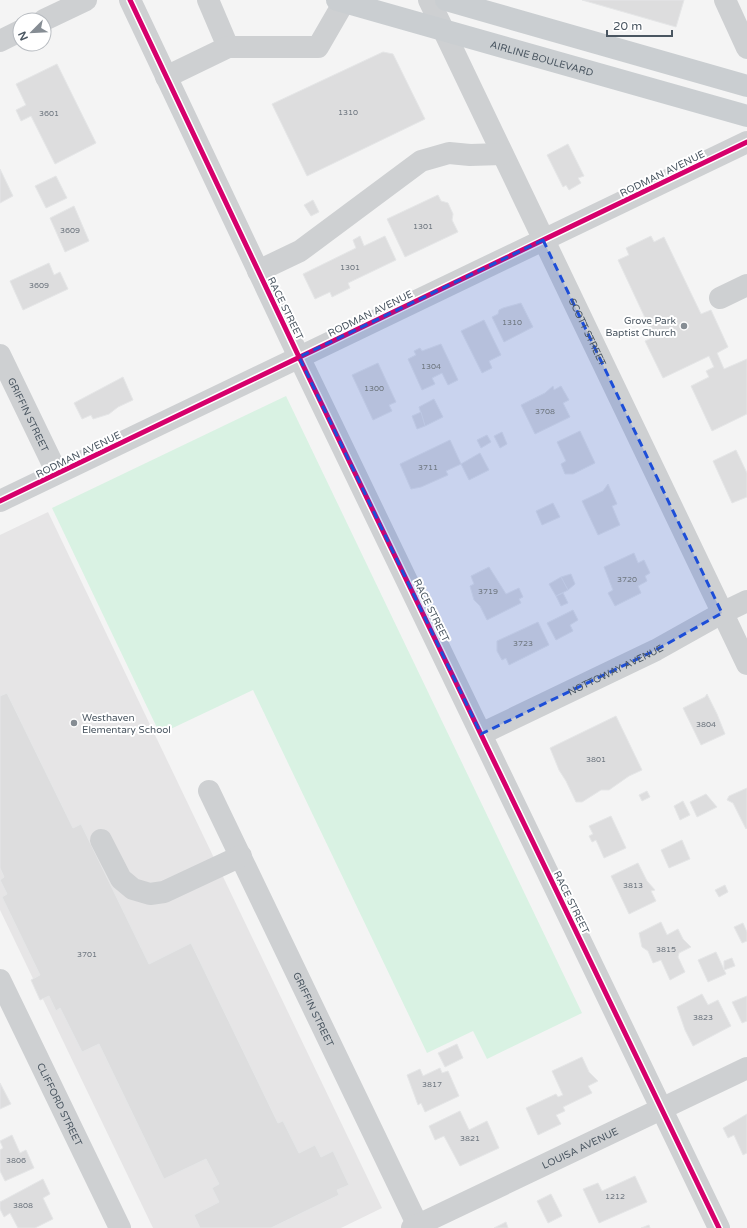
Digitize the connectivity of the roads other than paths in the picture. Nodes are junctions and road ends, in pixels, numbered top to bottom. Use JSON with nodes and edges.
{"nodes":[{"id":1,"x":86,"y":0,"type":"edge"},
{"id":2,"x":130,"y":0,"type":"edge"},
{"id":3,"x":208,"y":0,"type":"edge"},
{"id":4,"x":429,"y":0,"type":"edge"},
{"id":5,"x":446,"y":0,"type":"edge"},
{"id":6,"x":725,"y":0,"type":"edge"},
{"id":7,"x":340,"y":1,"type":"edge"},
{"id":8,"x":52,"y":16,"type":"edge"},
{"id":9,"x":444,"y":31,"type":"junction"},
{"id":10,"x":12,"y":35,"type":"edge"},
{"id":11,"x":0,"y":41,"type":"edge"},
{"id":12,"x":228,"y":48,"type":"junction"},
{"id":13,"x":747,"y":48,"type":"edge"},
{"id":14,"x":166,"y":77,"type":"junction"},
{"id":15,"x":747,"y":86,"type":"edge"},
{"id":16,"x":747,"y":116,"type":"edge"},
{"id":17,"x":747,"y":142,"type":"edge"},
{"id":18,"x":502,"y":154,"type":"junction"},
{"id":19,"x":543,"y":240,"type":"junction"},
{"id":20,"x":258,"y":271,"type":"junction"},
{"id":21,"x":747,"y":285,"type":"edge"},
{"id":22,"x":720,"y":298,"type":"dead end"},
{"id":23,"x":0,"y":355,"type":"edge"},
{"id":24,"x":300,"y":357,"type":"junction"},
{"id":25,"x":57,"y":474,"type":"junction"},
{"id":26,"x":0,"y":501,"type":"edge"},
{"id":27,"x":747,"y":601,"type":"edge"},
{"id":28,"x":722,"y":613,"type":"junction"},
{"id":29,"x":747,"y":664,"type":"edge"},
{"id":30,"x":481,"y":734,"type":"junction"},
{"id":31,"x":209,"y":791,"type":"dead end"},
{"id":32,"x":101,"y":840,"type":"dead end"},
{"id":33,"x":241,"y":856,"type":"junction"},
{"id":34,"x":0,"y":980,"type":"edge"},
{"id":35,"x":747,"y":1068,"type":"edge"},
{"id":36,"x":662,"y":1109,"type":"junction"},
{"id":37,"x":416,"y":1227,"type":"edge"},
{"id":38,"x":120,"y":1228,"type":"edge"},
{"id":39,"x":719,"y":1228,"type":"edge"}],
"edges":[{"from":1,"to":8,"type":"street"},
{"from":2,"to":14,"type":"street","name":"RACE STREET"},
{"from":3,"to":12,"type":"street"},
{"from":4,"to":9,"type":"street","name":"SCOTT STREET"},
{"from":5,"to":15,"type":"main road"},
{"from":6,"to":13,"type":"street"},
{"from":7,"to":9,"type":"main road","name":"AIRLINE BOULEVARD"},
{"from":7,"to":12,"type":"street"},
{"from":9,"to":16,"type":"main road","name":"AIRLINE BOULEVARD"},
{"from":9,"to":18,"type":"street","name":"SCOTT STREET"},
{"from":10,"to":11,"type":"street"},
{"from":12,"to":14,"type":"street"},
{"from":14,"to":20,"type":"street","name":"RACE STREET"},
{"from":17,"to":19,"type":"street","name":"RODMAN AVENUE"},
{"from":18,"to":19,"type":"street","name":"SCOTT STREET"},
{"from":18,"to":20,"type":"street"},
{"from":19,"to":24,"type":"street","name":"RODMAN AVENUE"},
{"from":19,"to":28,"type":"street","name":"SCOTT STREET"},
{"from":20,"to":24,"type":"street","name":"RACE STREET"},
{"from":21,"to":22,"type":"street"},
{"from":23,"to":25,"type":"street","name":"GRIFFIN STREET"},
{"from":24,"to":25,"type":"street","name":"RODMAN AVENUE"},
{"from":24,"to":30,"type":"street","name":"RACE STREET"},
{"from":25,"to":26,"type":"street","name":"RODMAN AVENUE"},
{"from":27,"to":28,"type":"street","name":"NOTTOWAY AVENUE"},
{"from":28,"to":29,"type":"street","name":"SCOTT STREET"},
{"from":28,"to":30,"type":"street","name":"NOTTOWAY AVENUE"},
{"from":30,"to":36,"type":"street","name":"RACE STREET"},
{"from":31,"to":33,"type":"street","name":"GRIFFIN STREET"},
{"from":32,"to":33,"type":"street"},
{"from":33,"to":37,"type":"street","name":"GRIFFIN STREET"},
{"from":34,"to":38,"type":"street","name":"CLIFFORD STREET"},
{"from":35,"to":36,"type":"street","name":"LOUISA AVENUE"},
{"from":36,"to":37,"type":"street","name":"LOUISA AVENUE"},
{"from":36,"to":39,"type":"street","name":"RACE STREET"}]}
